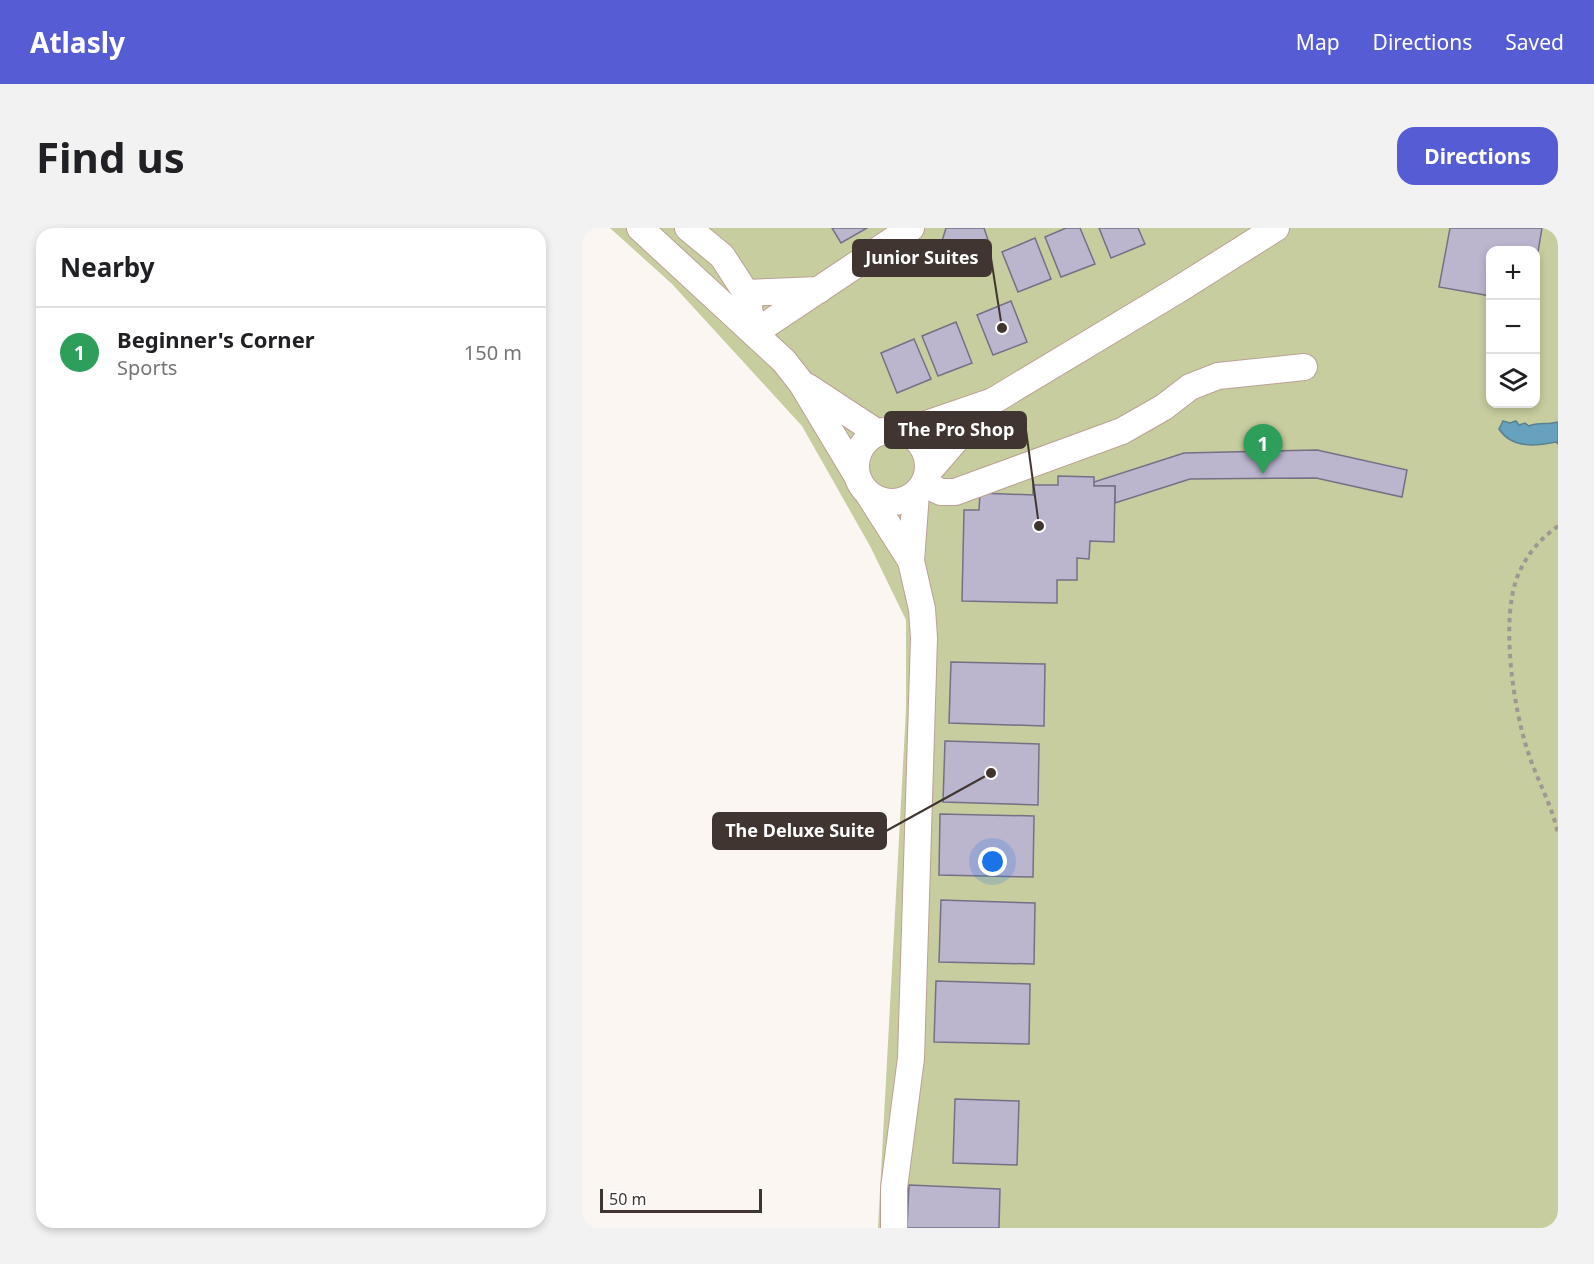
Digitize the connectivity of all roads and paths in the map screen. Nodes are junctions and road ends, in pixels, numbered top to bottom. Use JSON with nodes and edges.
{"nodes":[{"id":1,"x":640,"y":228,"type":"edge"},
{"id":2,"x":688,"y":228,"type":"edge"},
{"id":3,"x":911,"y":228,"type":"edge"},
{"id":4,"x":1270,"y":230,"type":"edge"},
{"id":5,"x":819,"y":290,"type":"junction"},
{"id":6,"x":746,"y":293,"type":"junction"},
{"id":7,"x":754,"y":333,"type":"junction"},
{"id":8,"x":1304,"y":367,"type":"dead end"},
{"id":9,"x":802,"y":384,"type":"junction"},
{"id":10,"x":993,"y":401,"type":"junction"},
{"id":11,"x":891,"y":432,"type":"junction"},
{"id":12,"x":922,"y":483,"type":"junction"},
{"id":13,"x":863,"y":484,"type":"junction"},
{"id":14,"x":1558,"y":526,"type":"edge"},
{"id":15,"x":911,"y":561,"type":"junction"},
{"id":16,"x":1558,"y":834,"type":"edge"},
{"id":17,"x":894,"y":1228,"type":"edge"}],
"edges":[{"from":1,"to":7,"type":"lane"},
{"from":2,"to":6,"type":"lane"},
{"from":3,"to":5,"type":"lane"},
{"from":4,"to":10,"type":"lane"},
{"from":5,"to":6,"type":"lane"},
{"from":5,"to":7,"type":"lane"},
{"from":6,"to":7,"type":"lane"},
{"from":7,"to":9,"type":"lane"},
{"from":8,"to":12,"type":"lane"},
{"from":9,"to":11,"type":"lane"},
{"from":9,"to":13,"type":"lane"},
{"from":10,"to":11,"type":"lane"},
{"from":10,"to":12,"type":"lane"},
{"from":11,"to":12,"type":"lane"},
{"from":11,"to":13,"type":"lane"},
{"from":12,"to":13,"type":"lane"},
{"from":12,"to":15,"type":"lane"},
{"from":13,"to":15,"type":"lane"},
{"from":14,"to":16,"type":"path"},
{"from":15,"to":17,"type":"lane"}]}
